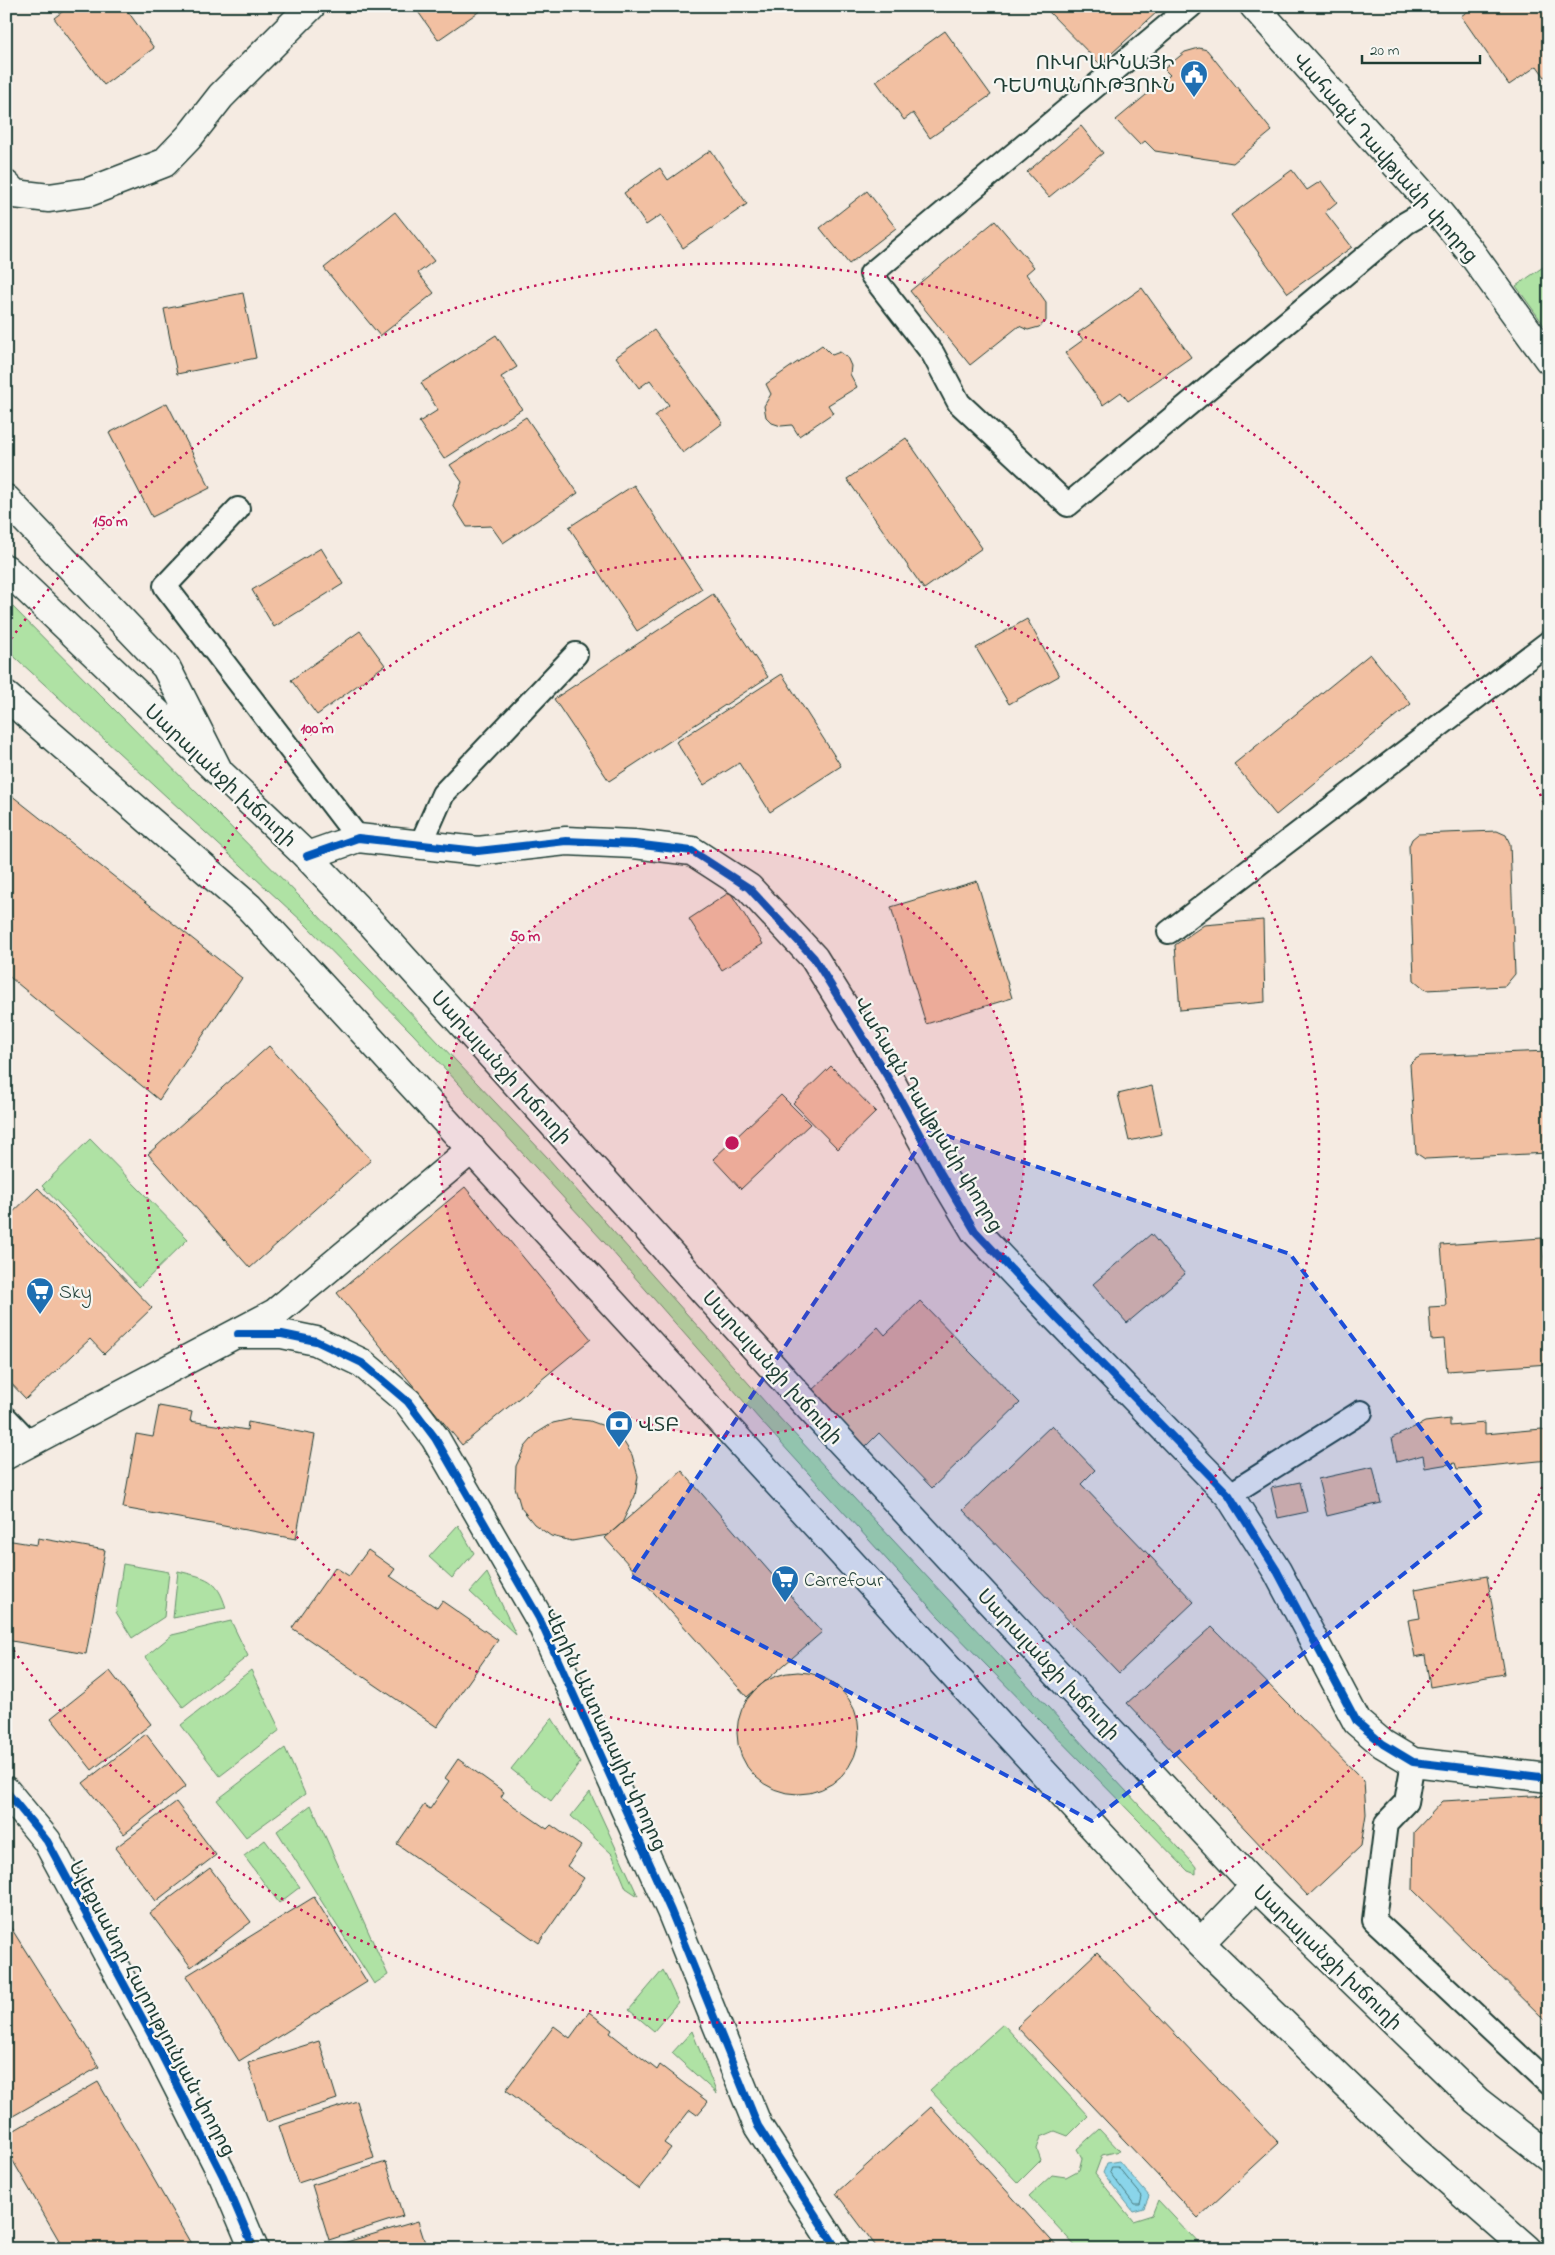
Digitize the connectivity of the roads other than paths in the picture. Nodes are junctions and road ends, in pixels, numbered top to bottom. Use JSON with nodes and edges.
{"nodes":[{"id":1,"x":311,"y":6,"type":"edge"},
{"id":2,"x":1191,"y":6,"type":"edge"},
{"id":3,"x":1254,"y":6,"type":"edge"},
{"id":4,"x":6,"y":185,"type":"edge"},
{"id":5,"x":1434,"y":207,"type":"junction"},
{"id":6,"x":1549,"y":360,"type":"edge"},
{"id":7,"x":6,"y":498,"type":"edge"},
{"id":8,"x":238,"y":509,"type":"dead end"},
{"id":9,"x":6,"y":569,"type":"edge"},
{"id":10,"x":1549,"y":642,"type":"edge"},
{"id":11,"x":576,"y":654,"type":"dead end"},
{"id":12,"x":6,"y":696,"type":"edge"},
{"id":13,"x":220,"y":776,"type":"junction"},
{"id":14,"x":358,"y":838,"type":"junction"},
{"id":15,"x":420,"y":846,"type":"junction"},
{"id":16,"x":307,"y":856,"type":"junction"},
{"id":17,"x":1170,"y":932,"type":"dead end"},
{"id":18,"x":472,"y":1149,"type":"junction"},
{"id":19,"x":238,"y":1334,"type":"junction"},
{"id":20,"x":1361,"y":1412,"type":"dead end"},
{"id":21,"x":6,"y":1418,"type":"edge"},
{"id":22,"x":18,"y":1448,"type":"edge"},
{"id":23,"x":1229,"y":1495,"type":"junction"},
{"id":24,"x":1413,"y":1762,"type":"junction"},
{"id":25,"x":1549,"y":1778,"type":"edge"},
{"id":26,"x":6,"y":1792,"type":"edge"},
{"id":27,"x":1255,"y":1886,"type":"junction"},
{"id":28,"x":1200,"y":1943,"type":"junction"},
{"id":29,"x":1549,"y":2084,"type":"edge"},
{"id":30,"x":1549,"y":2157,"type":"edge"},
{"id":31,"x":254,"y":2249,"type":"edge"},
{"id":32,"x":837,"y":2249,"type":"edge"},
{"id":33,"x":1527,"y":2249,"type":"edge"}],
"edges":[{"from":1,"to":4,"type":"street"},
{"from":2,"to":5,"type":"lane"},
{"from":3,"to":5,"type":"street","name":"Վահագն Դավթյանի փողոց"},
{"from":5,"to":6,"type":"street","name":"Վահագն Դավթյանի փողոց"},
{"from":7,"to":13,"type":"street"},
{"from":8,"to":14,"type":"lane"},
{"from":9,"to":13,"type":"street","name":"Սարալանջի խճուղի"},
{"from":10,"to":17,"type":"lane"},
{"from":11,"to":15,"type":"lane"},
{"from":12,"to":18,"type":"street"},
{"from":13,"to":16,"type":"street","name":"Սարալանջի խճուղի"},
{"from":14,"to":15,"type":"street","name":"Վահագն Դավթյանի փողոց"},
{"from":14,"to":16,"type":"street","name":"Վահագն Դավթյանի փողոց"},
{"from":15,"to":23,"type":"street","name":"Վահագն Դավթյանի փողոց"},
{"from":16,"to":27,"type":"street","name":"Սարալանջի խճուղի"},
{"from":18,"to":19,"type":"street"},
{"from":18,"to":28,"type":"street"},
{"from":19,"to":22,"type":"street"},
{"from":19,"to":32,"type":"street","name":"Վերին Անտառային փողոց"},
{"from":20,"to":23,"type":"lane"},
{"from":21,"to":22,"type":"lane"},
{"from":23,"to":24,"type":"street","name":"Վահագն Դավթյանի փողոց"},
{"from":24,"to":25,"type":"street","name":"Վահագն Դավթյանի փողոց"},
{"from":24,"to":29,"type":"lane"},
{"from":26,"to":31,"type":"street","name":"Ալեքսանդր Հարությունյան փողոց"},
{"from":27,"to":28,"type":"street"},
{"from":27,"to":30,"type":"street","name":"Սարալանջի խճուղի"},
{"from":28,"to":33,"type":"street"}]}
